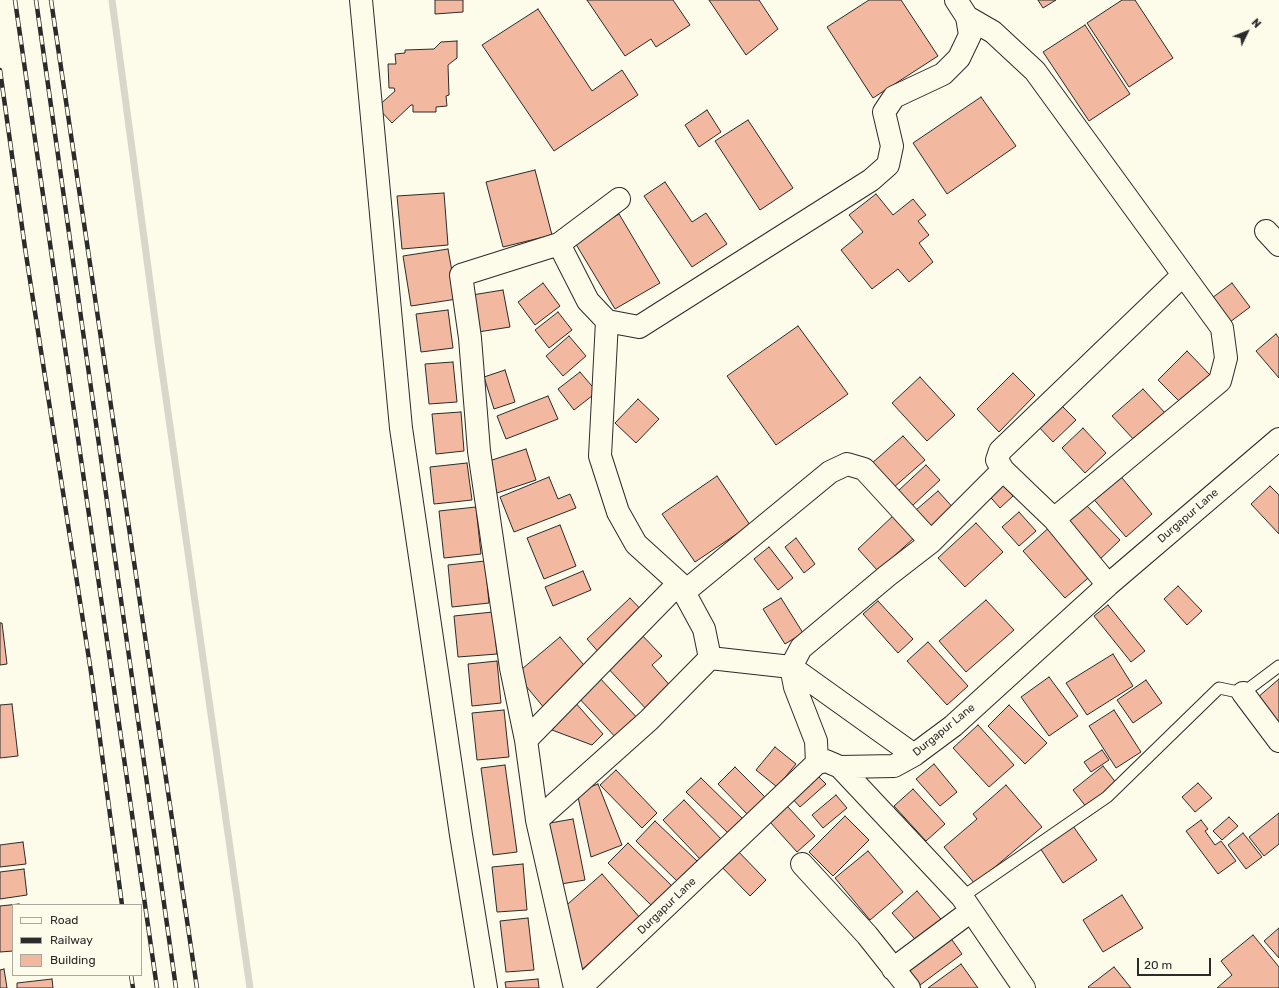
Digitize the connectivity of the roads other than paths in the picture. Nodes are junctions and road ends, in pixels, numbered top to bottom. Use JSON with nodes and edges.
{"nodes":[{"id":1,"x":361,"y":0,"type":"edge"},
{"id":2,"x":961,"y":9,"type":"edge"},
{"id":3,"x":619,"y":199,"type":"dead end"},
{"id":4,"x":559,"y":244,"type":"junction"},
{"id":5,"x":1183,"y":275,"type":"junction"},
{"id":6,"x":608,"y":321,"type":"junction"},
{"id":7,"x":1279,"y":439,"type":"edge"},
{"id":8,"x":1002,"y":470,"type":"junction"},
{"id":9,"x":1054,"y":519,"type":"junction"},
{"id":10,"x":931,"y":542,"type":"junction"},
{"id":11,"x":1108,"y":585,"type":"junction"},
{"id":12,"x":681,"y":588,"type":"junction"},
{"id":13,"x":710,"y":658,"type":"junction"},
{"id":14,"x":1279,"y":666,"type":"edge"},
{"id":15,"x":791,"y":667,"type":"junction"},
{"id":16,"x":1243,"y":693,"type":"junction"},
{"id":17,"x":526,"y":740,"type":"junction"},
{"id":18,"x":1279,"y":741,"type":"edge"},
{"id":19,"x":914,"y":755,"type":"junction"},
{"id":20,"x":817,"y":763,"type":"junction"},
{"id":21,"x":840,"y":767,"type":"junction"},
{"id":22,"x":537,"y":820,"type":"junction"},
{"id":23,"x":802,"y":864,"type":"dead end"},
{"id":24,"x":967,"y":904,"type":"junction"},
{"id":25,"x":893,"y":969,"type":"junction"},
{"id":26,"x":486,"y":988,"type":"edge"},
{"id":27,"x":575,"y":988,"type":"edge"},
{"id":28,"x":580,"y":988,"type":"edge"},
{"id":29,"x":909,"y":988,"type":"edge"},
{"id":30,"x":1024,"y":988,"type":"edge"}],
"edges":[{"from":1,"to":26,"type":"street"},
{"from":2,"to":5,"type":"street"},
{"from":2,"to":6,"type":"street"},
{"from":3,"to":4,"type":"street"},
{"from":4,"to":6,"type":"street"},
{"from":4,"to":17,"type":"street"},
{"from":5,"to":8,"type":"street"},
{"from":5,"to":9,"type":"street"},
{"from":6,"to":12,"type":"street"},
{"from":7,"to":11,"type":"street","name":"Durgapur Lane"},
{"from":8,"to":9,"type":"street"},
{"from":8,"to":10,"type":"street"},
{"from":9,"to":11,"type":"street"},
{"from":10,"to":12,"type":"street"},
{"from":10,"to":15,"type":"street"},
{"from":11,"to":19,"type":"street","name":"Durgapur Lane"},
{"from":12,"to":13,"type":"street"},
{"from":12,"to":17,"type":"street"},
{"from":13,"to":15,"type":"street"},
{"from":13,"to":22,"type":"street"},
{"from":14,"to":16,"type":"lane"},
{"from":15,"to":19,"type":"street"},
{"from":15,"to":20,"type":"street"},
{"from":16,"to":18,"type":"street"},
{"from":16,"to":24,"type":"lane"},
{"from":17,"to":22,"type":"street"},
{"from":19,"to":21,"type":"street","name":"Durgapur Lane"},
{"from":20,"to":21,"type":"street","name":"Durgapur Lane"},
{"from":20,"to":28,"type":"street","name":"Durgapur Lane"},
{"from":21,"to":24,"type":"street"},
{"from":22,"to":27,"type":"street"},
{"from":23,"to":25,"type":"street"},
{"from":24,"to":25,"type":"street"},
{"from":24,"to":30,"type":"street"},
{"from":25,"to":29,"type":"street"}]}
